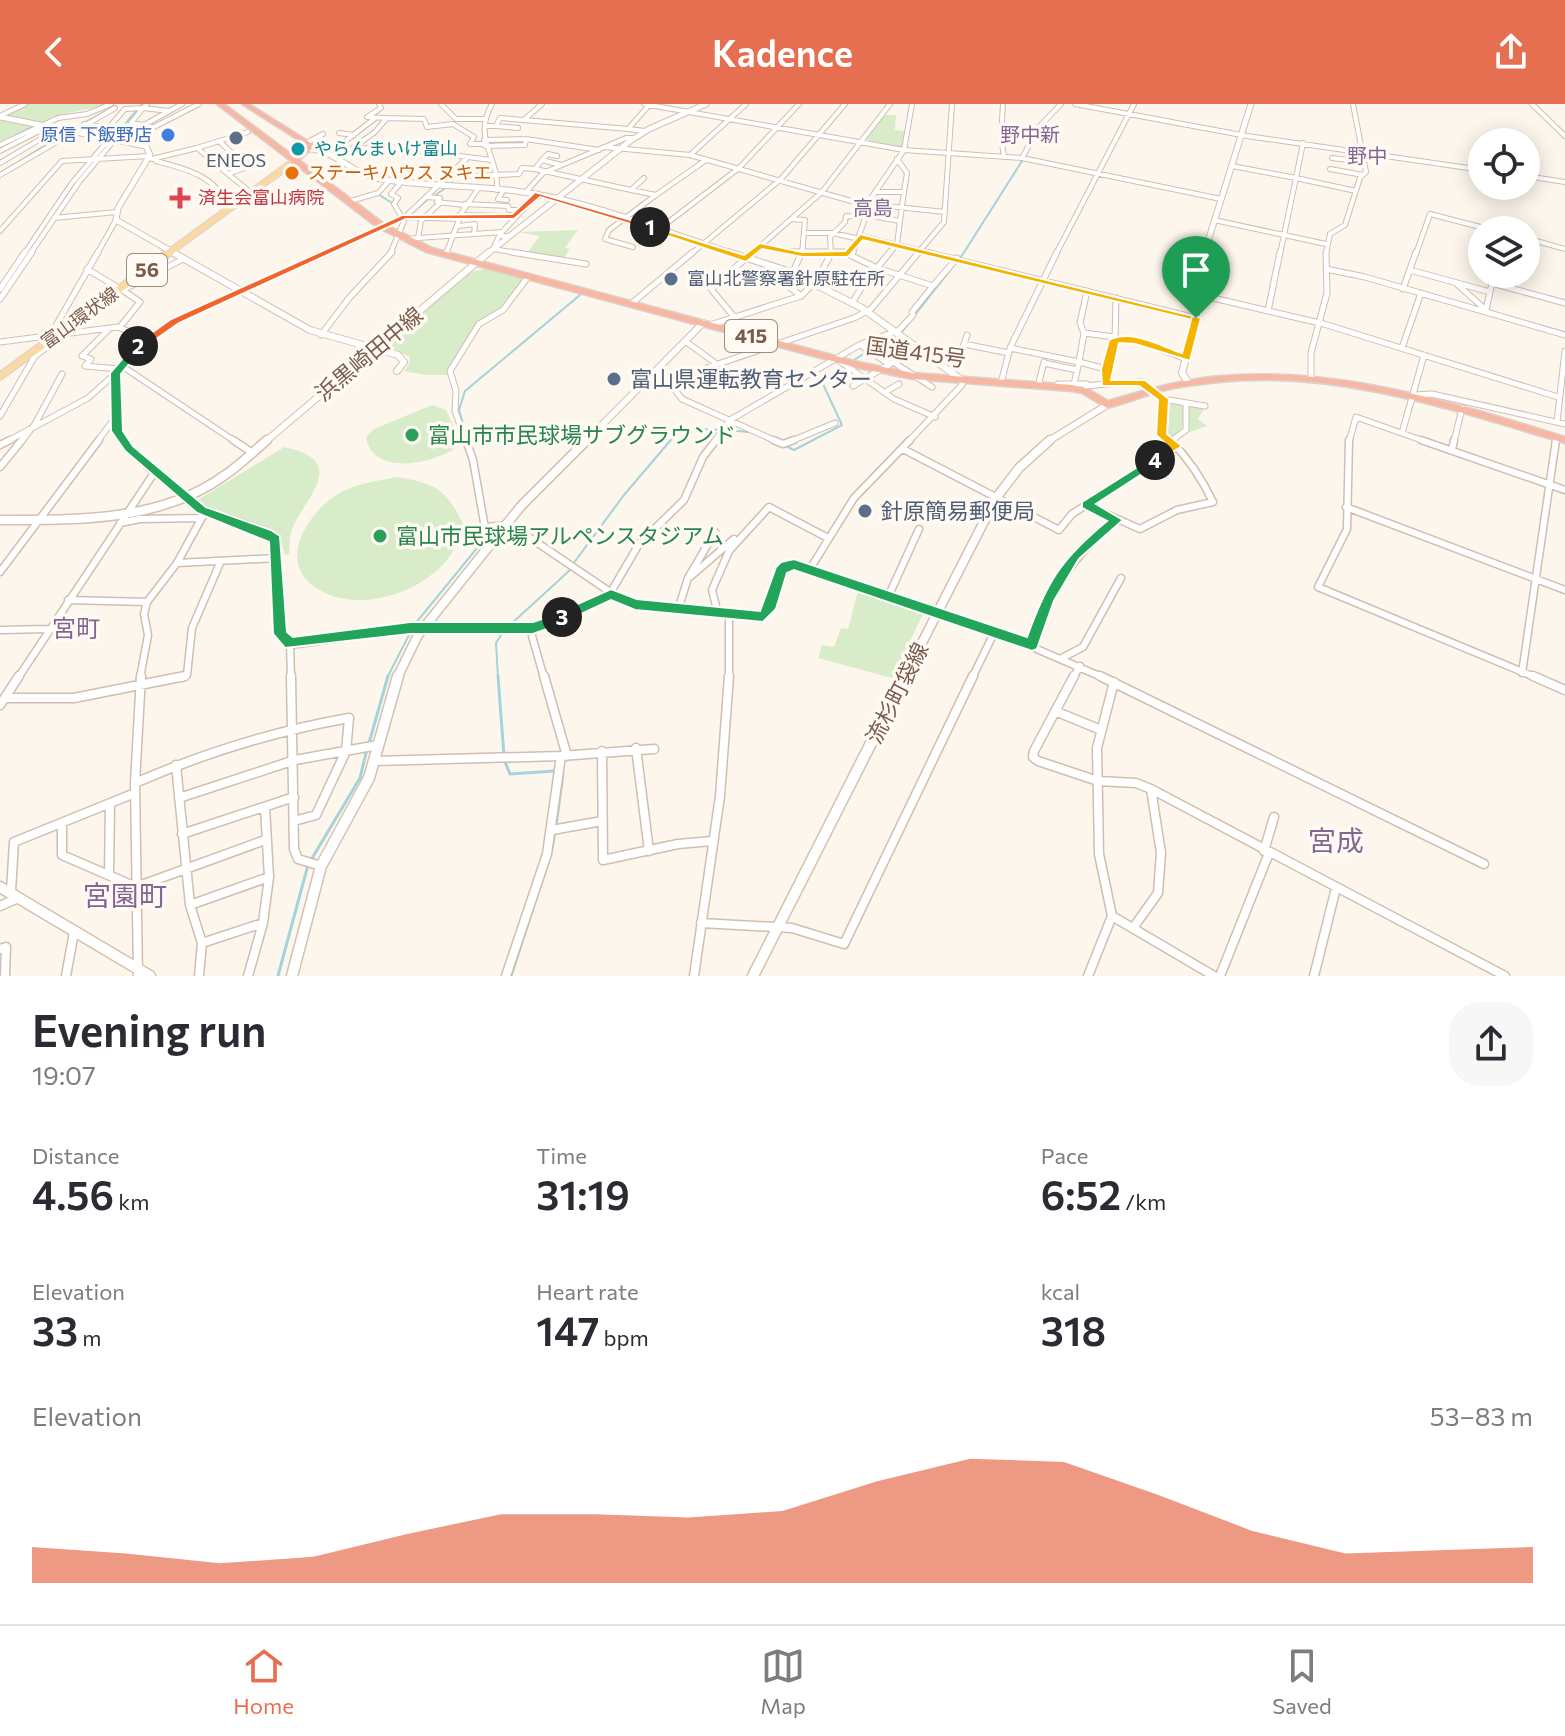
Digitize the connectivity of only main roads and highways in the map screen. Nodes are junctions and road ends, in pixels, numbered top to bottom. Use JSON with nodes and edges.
{"nodes":[{"id":1,"x":213,"y":104,"type":"edge"},
{"id":2,"x":220,"y":104,"type":"edge"},
{"id":3,"x":245,"y":104,"type":"edge"},
{"id":4,"x":291,"y":160,"type":"junction"},
{"id":5,"x":232,"y":206,"type":"junction"},
{"id":6,"x":0,"y":374,"type":"edge"},
{"id":7,"x":1560,"y":438,"type":"edge"}],
"edges":[{"from":1,"to":4,"type":"highway","name":"国道415号","number":"415"},
{"from":2,"to":4,"type":"highway","name":"国道415号","number":"415"},
{"from":3,"to":4,"type":"highway"},
{"from":4,"to":5,"type":"main road","name":"富山環状線","number":"56"},
{"from":4,"to":5,"type":"main road","name":"富山環状線","number":"56"},
{"from":4,"to":7,"type":"highway","name":"国道415号","number":"415"},
{"from":5,"to":6,"type":"main road","name":"富山環状線","number":"56"}]}
